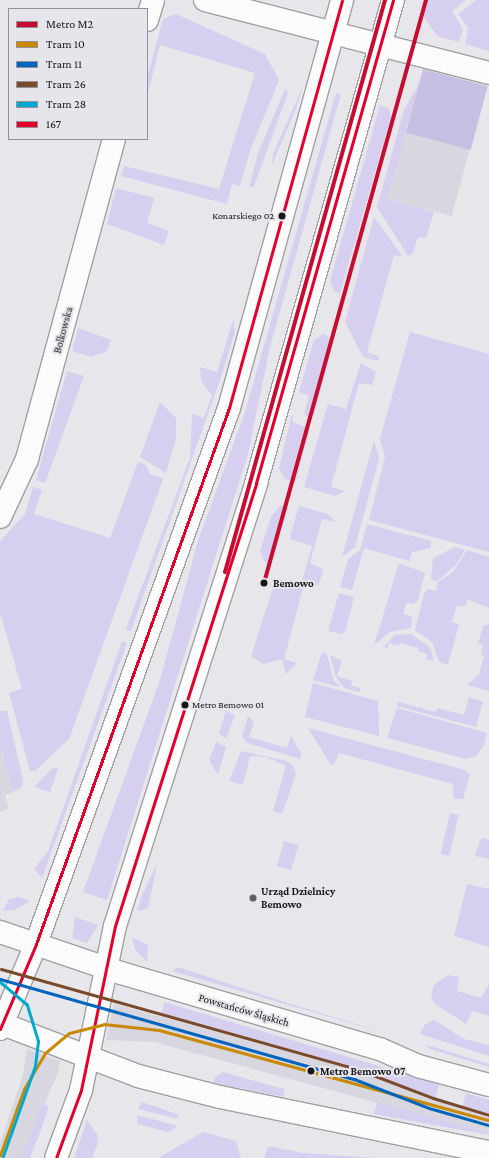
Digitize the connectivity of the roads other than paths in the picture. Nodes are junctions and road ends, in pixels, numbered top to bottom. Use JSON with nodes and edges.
{"nodes":[{"id":1,"x":153,"y":0,"type":"edge"},
{"id":2,"x":205,"y":0,"type":"edge"},
{"id":3,"x":342,"y":0,"type":"edge"},
{"id":4,"x":393,"y":0,"type":"edge"},
{"id":5,"x":148,"y":17,"type":"edge"},
{"id":6,"x":334,"y":34,"type":"junction"},
{"id":7,"x":381,"y":43,"type":"junction"},
{"id":8,"x":489,"y":72,"type":"edge"},
{"id":9,"x":114,"y":140,"type":"edge"},
{"id":10,"x":1,"y":515,"type":"edge"},
{"id":11,"x":0,"y":932,"type":"edge"},
{"id":12,"x":36,"y":944,"type":"junction"},
{"id":13,"x":106,"y":968,"type":"junction"},
{"id":14,"x":1,"y":1025,"type":"edge"},
{"id":15,"x":88,"y":1059,"type":"junction"},
{"id":16,"x":489,"y":1085,"type":"edge"},
{"id":17,"x":489,"y":1152,"type":"edge"},
{"id":18,"x":56,"y":1158,"type":"edge"}],
"edges":[{"from":1,"to":5,"type":"main road"},
{"from":2,"to":6,"type":"main road"},
{"from":3,"to":6,"type":"main road"},
{"from":4,"to":7,"type":"main road"},
{"from":6,"to":7,"type":"main road"},
{"from":6,"to":12,"type":"main road"},
{"from":7,"to":8,"type":"main road"},
{"from":7,"to":13,"type":"main road"},
{"from":9,"to":10,"type":"main road","name":"Bolkowska"},
{"from":11,"to":12,"type":"main road","name":"Powstańców Śląskich"},
{"from":12,"to":13,"type":"main road","name":"Powstańców Śląskich"},
{"from":12,"to":14,"type":"main road"},
{"from":13,"to":15,"type":"main road"},
{"from":13,"to":16,"type":"main road","name":"Powstańców Śląskich"},
{"from":14,"to":15,"type":"main road"},
{"from":15,"to":17,"type":"main road"},
{"from":15,"to":18,"type":"main road"}]}
